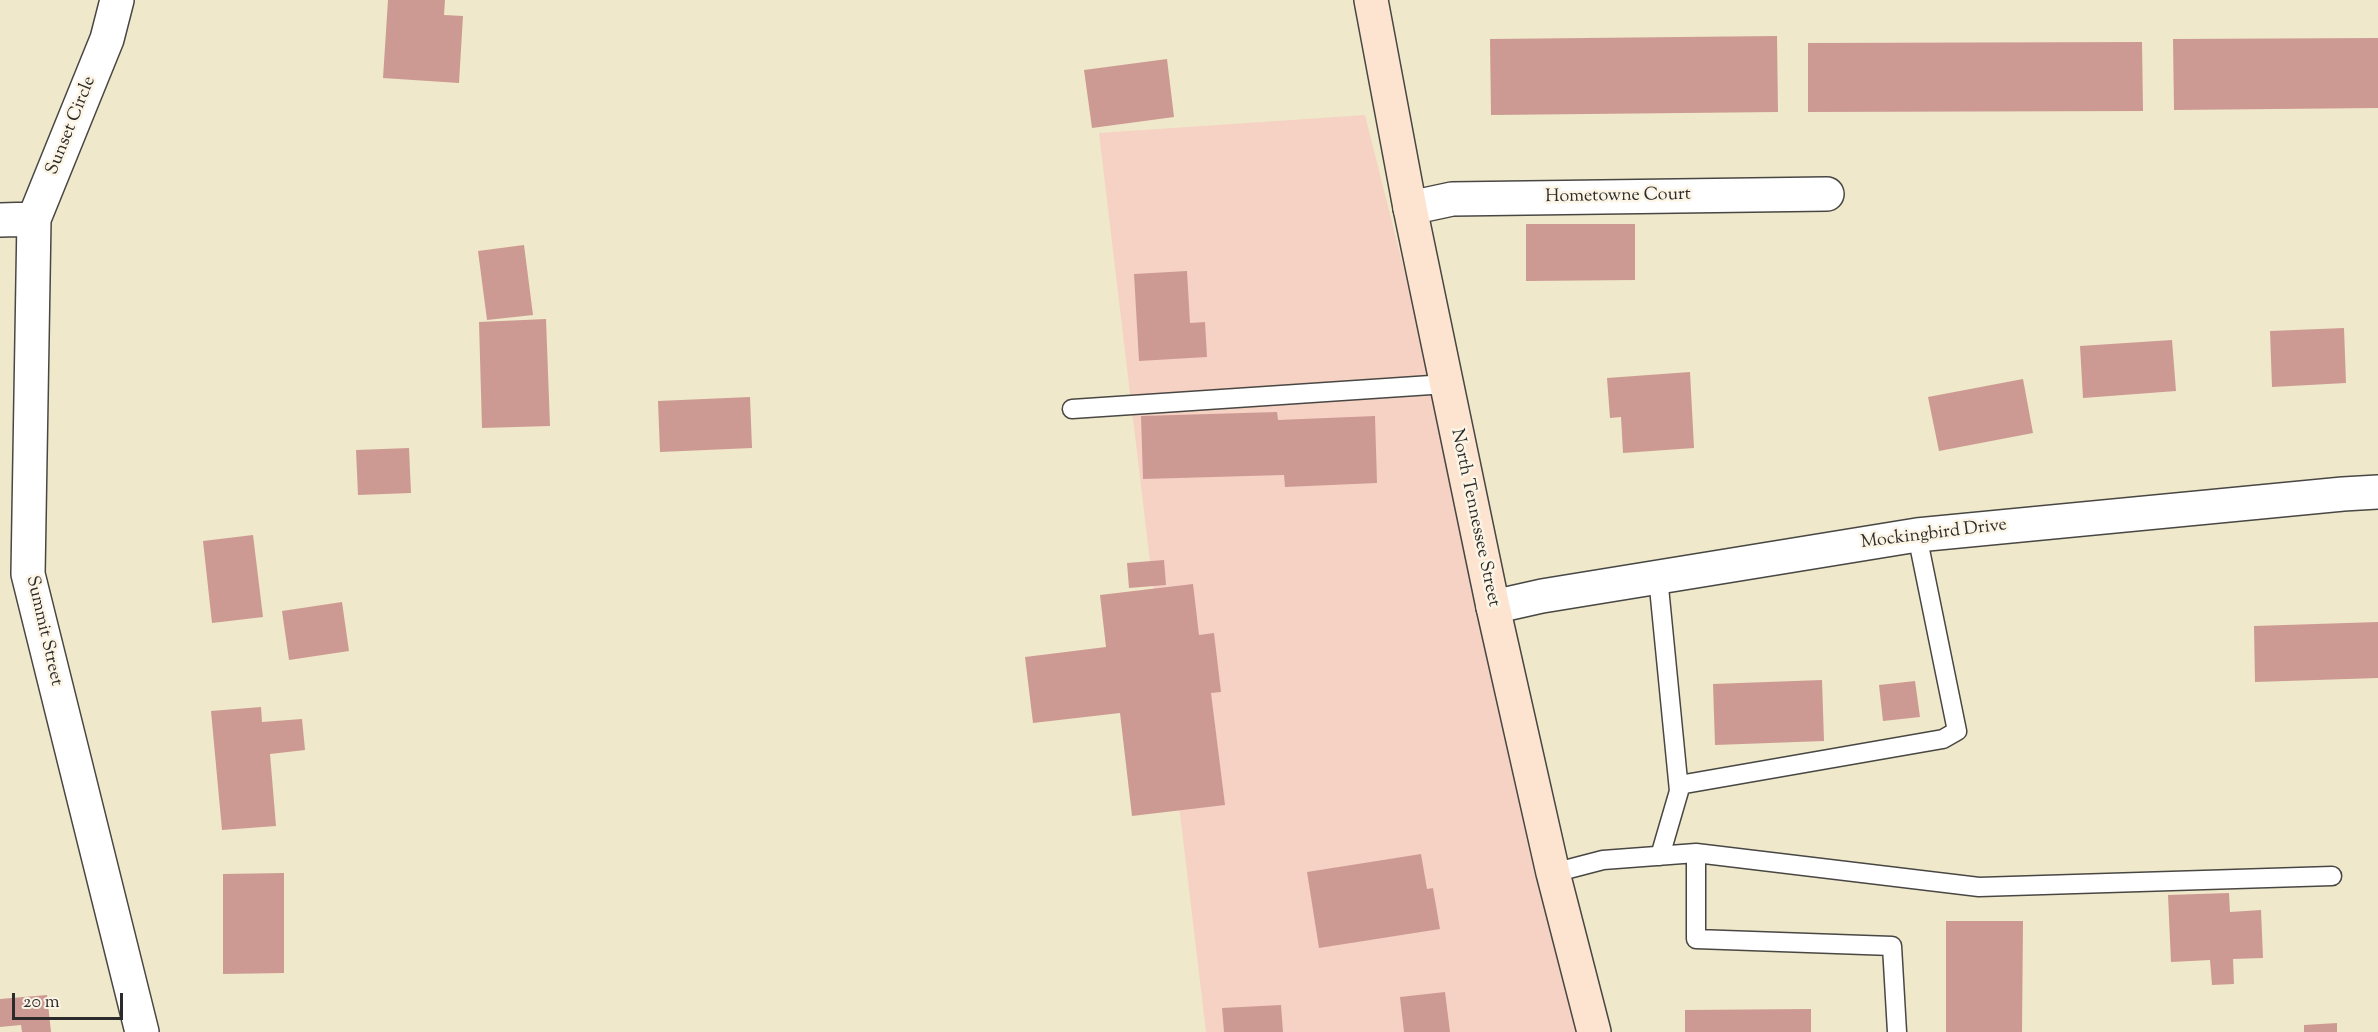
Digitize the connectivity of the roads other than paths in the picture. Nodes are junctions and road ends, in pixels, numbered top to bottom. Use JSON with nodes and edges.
{"nodes":[{"id":1,"x":117,"y":0,"type":"edge"},
{"id":2,"x":1371,"y":0,"type":"edge"},
{"id":3,"x":1827,"y":194,"type":"dead end"},
{"id":4,"x":1410,"y":208,"type":"junction"},
{"id":5,"x":34,"y":219,"type":"junction"},
{"id":6,"x":0,"y":220,"type":"edge"},
{"id":7,"x":1446,"y":384,"type":"junction"},
{"id":8,"x":1072,"y":409,"type":"dead end"},
{"id":9,"x":2378,"y":492,"type":"edge"},
{"id":10,"x":1917,"y":535,"type":"junction"},
{"id":11,"x":1658,"y":577,"type":"junction"},
{"id":12,"x":1493,"y":608,"type":"junction"},
{"id":13,"x":1679,"y":785,"type":"junction"},
{"id":14,"x":1696,"y":853,"type":"junction"},
{"id":15,"x":1660,"y":856,"type":"junction"},
{"id":16,"x":1553,"y":873,"type":"junction"},
{"id":17,"x":2332,"y":876,"type":"dead end"},
{"id":18,"x":142,"y":1032,"type":"edge"},
{"id":19,"x":1594,"y":1032,"type":"edge"},
{"id":20,"x":1897,"y":1032,"type":"edge"}],
"edges":[{"from":1,"to":5,"type":"street","name":"Sunset Circle"},
{"from":2,"to":4,"type":"main road","name":"North Tennessee Street"},
{"from":3,"to":4,"type":"street","name":"Hometowne Court"},
{"from":4,"to":7,"type":"main road","name":"North Tennessee Street"},
{"from":5,"to":6,"type":"street"},
{"from":5,"to":18,"type":"street","name":"Summit Street"},
{"from":7,"to":8,"type":"lane"},
{"from":7,"to":12,"type":"main road","name":"North Tennessee Street"},
{"from":9,"to":10,"type":"street","name":"Mockingbird Drive"},
{"from":10,"to":11,"type":"street","name":"Mockingbird Drive"},
{"from":10,"to":13,"type":"lane"},
{"from":11,"to":12,"type":"street","name":"Mockingbird Drive"},
{"from":11,"to":13,"type":"lane"},
{"from":12,"to":16,"type":"main road","name":"North Tennessee Street"},
{"from":13,"to":15,"type":"lane"},
{"from":14,"to":15,"type":"lane"},
{"from":14,"to":17,"type":"lane"},
{"from":14,"to":20,"type":"lane"},
{"from":15,"to":16,"type":"lane"},
{"from":16,"to":19,"type":"main road","name":"North Tennessee Street"}]}
